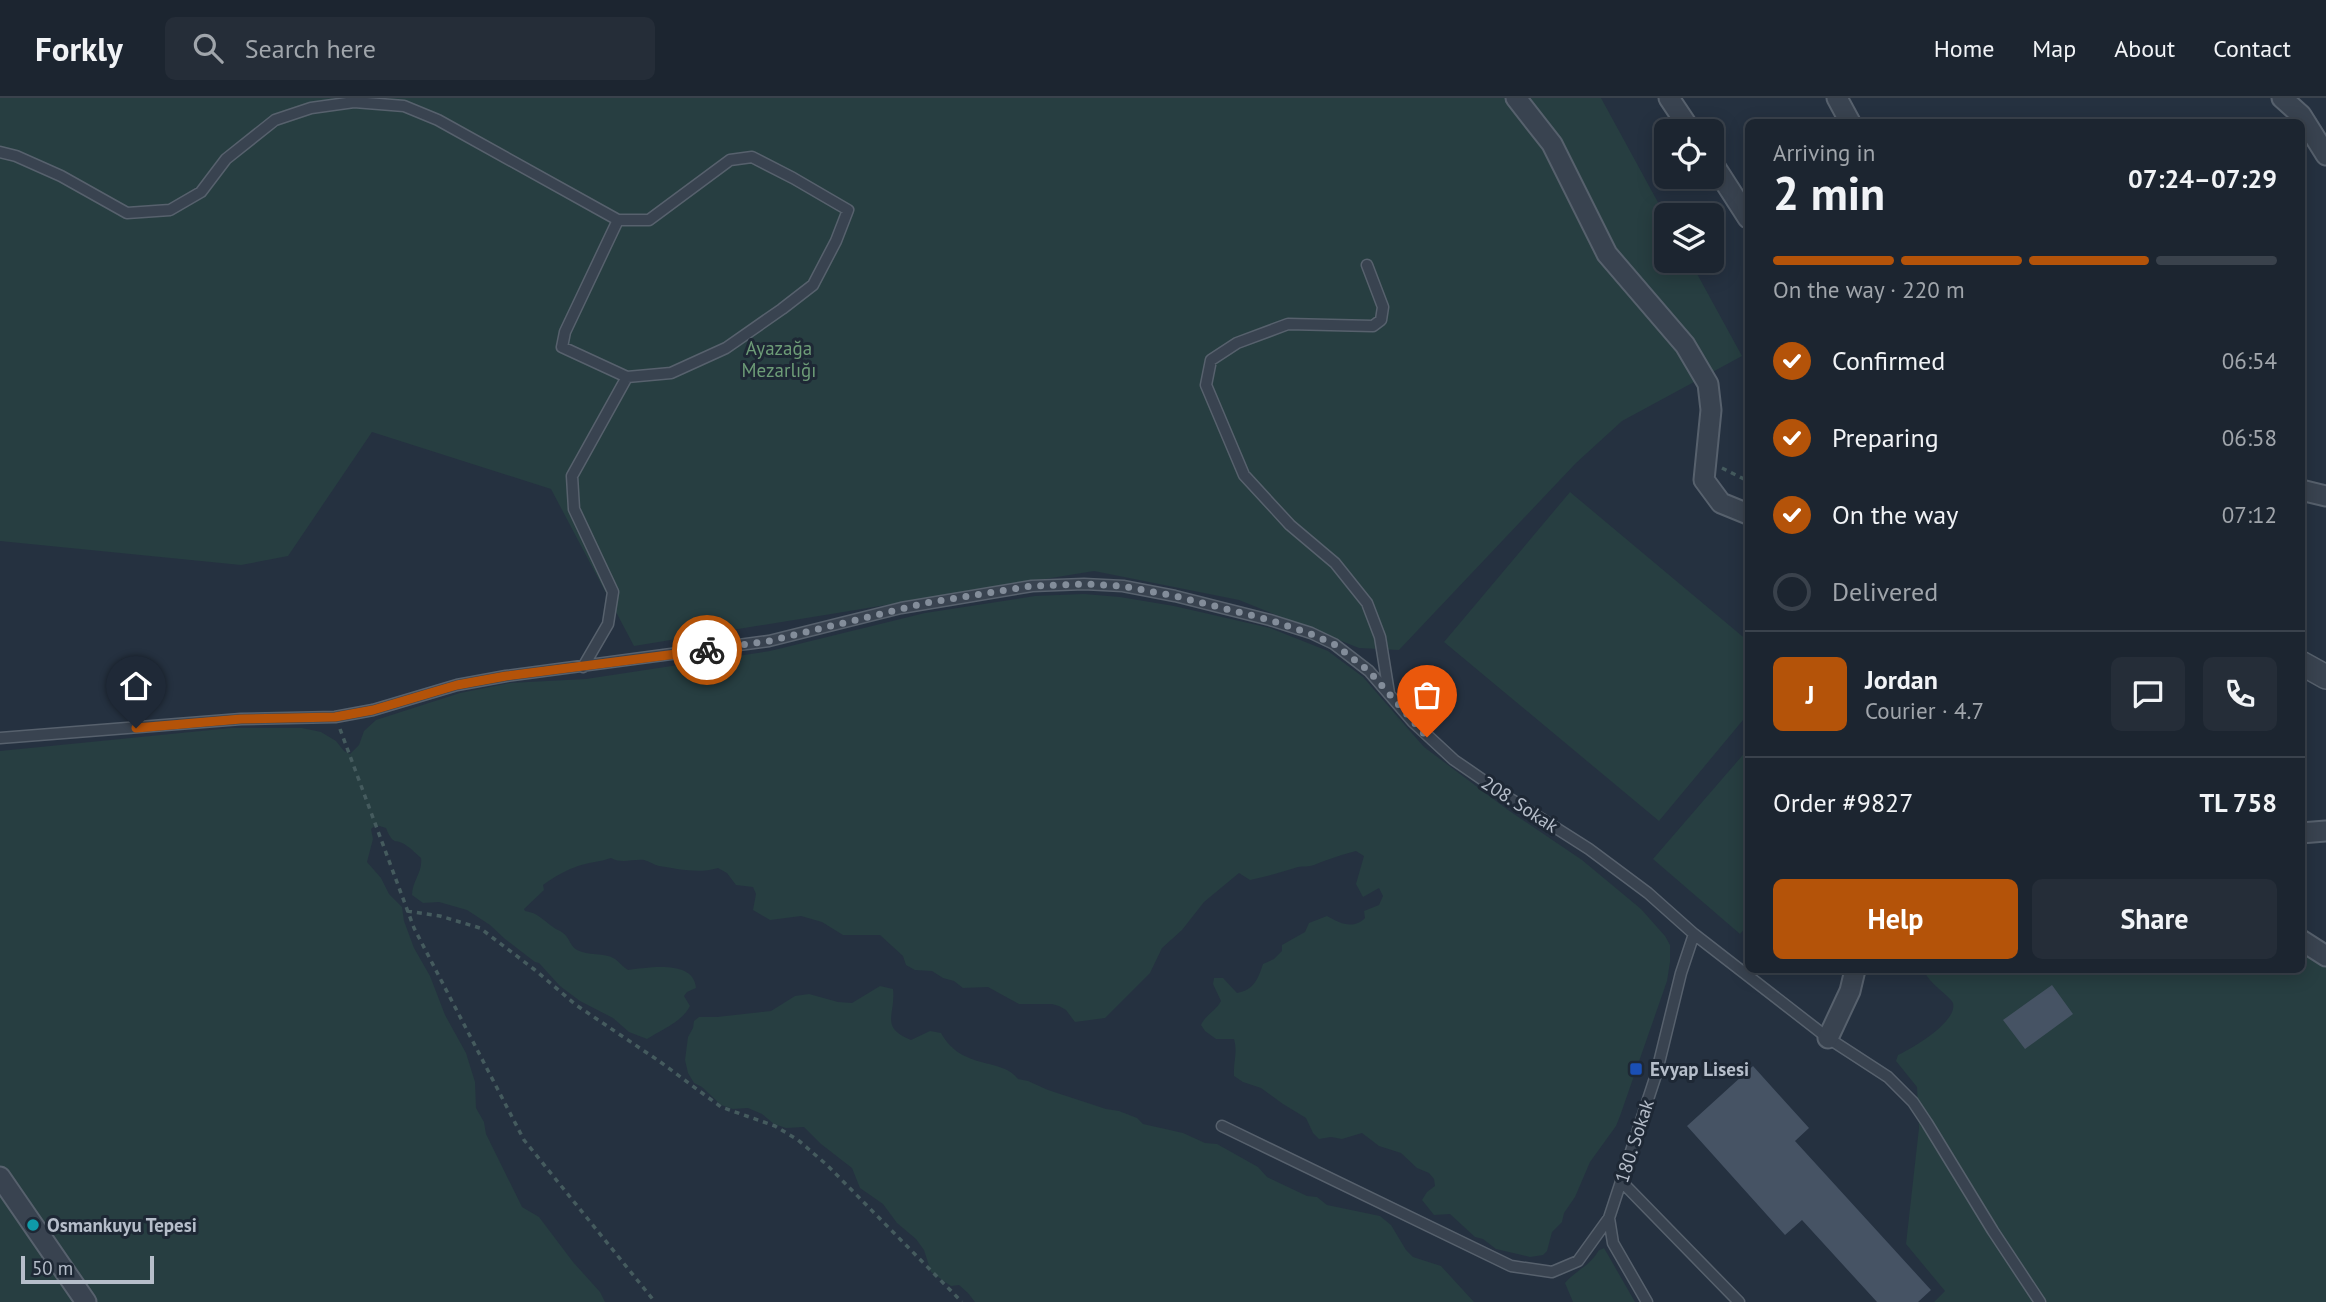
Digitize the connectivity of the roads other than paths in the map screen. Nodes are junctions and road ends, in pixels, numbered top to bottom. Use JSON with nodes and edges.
{"nodes":[{"id":1,"x":1516,"y":98,"type":"edge"},
{"id":2,"x":1669,"y":98,"type":"edge"},
{"id":3,"x":1837,"y":98,"type":"edge"},
{"id":4,"x":2282,"y":98,"type":"edge"},
{"id":5,"x":1683,"y":119,"type":"edge"},
{"id":6,"x":1848,"y":119,"type":"edge"},
{"id":7,"x":2304,"y":119,"type":"edge"},
{"id":8,"x":2305,"y":121,"type":"edge"},
{"id":9,"x":0,"y":152,"type":"edge"},
{"id":10,"x":2326,"y":155,"type":"edge"},
{"id":11,"x":1724,"y":181,"type":"edge"},
{"id":12,"x":1745,"y":213,"type":"edge"},
{"id":13,"x":618,"y":220,"type":"junction"},
{"id":14,"x":1367,"y":265,"type":"dead end"},
{"id":15,"x":628,"y":377,"type":"junction"},
{"id":16,"x":2305,"y":491,"type":"edge"},
{"id":17,"x":2326,"y":496,"type":"edge"},
{"id":18,"x":1745,"y":513,"type":"edge"},
{"id":19,"x":2305,"y":665,"type":"edge"},
{"id":20,"x":583,"y":667,"type":"junction"},
{"id":21,"x":2325,"y":675,"type":"edge"},
{"id":22,"x":1389,"y":694,"type":"junction"},
{"id":23,"x":0,"y":738,"type":"edge"},
{"id":24,"x":2326,"y":831,"type":"edge"},
{"id":25,"x":2305,"y":833,"type":"edge"},
{"id":26,"x":1694,"y":934,"type":"junction"},
{"id":27,"x":2305,"y":943,"type":"edge"},
{"id":28,"x":2326,"y":956,"type":"edge"},
{"id":29,"x":1854,"y":973,"type":"edge"},
{"id":30,"x":1828,"y":1038,"type":"junction"},
{"id":31,"x":1222,"y":1126,"type":"dead end"},
{"id":32,"x":0,"y":1177,"type":"edge"},
{"id":33,"x":1621,"y":1181,"type":"junction"},
{"id":34,"x":1609,"y":1218,"type":"junction"},
{"id":35,"x":86,"y":1302,"type":"edge"},
{"id":36,"x":1647,"y":1302,"type":"edge"},
{"id":37,"x":1739,"y":1302,"type":"edge"},
{"id":38,"x":2040,"y":1302,"type":"edge"}],
"edges":[{"from":1,"to":18,"type":"street"},
{"from":2,"to":5,"type":"street"},
{"from":3,"to":6,"type":"street"},
{"from":4,"to":7,"type":"street"},
{"from":8,"to":10,"type":"street"},
{"from":9,"to":13,"type":"lane"},
{"from":11,"to":12,"type":"street"},
{"from":13,"to":15,"type":"lane"},
{"from":13,"to":15,"type":"lane"},
{"from":14,"to":22,"type":"lane"},
{"from":15,"to":20,"type":"lane"},
{"from":16,"to":17,"type":"street"},
{"from":19,"to":21,"type":"street"},
{"from":20,"to":22,"type":"lane","name":"208. Sokak"},
{"from":20,"to":23,"type":"lane","name":"208. Sokak"},
{"from":22,"to":26,"type":"lane","name":"208. Sokak"},
{"from":24,"to":25,"type":"street"},
{"from":26,"to":30,"type":"lane","name":"208. Sokak"},
{"from":26,"to":33,"type":"lane","name":"180. Sokak"},
{"from":27,"to":28,"type":"street"},
{"from":29,"to":30,"type":"street"},
{"from":30,"to":38,"type":"lane","name":"208. Sokak"},
{"from":31,"to":34,"type":"lane"},
{"from":32,"to":35,"type":"street"},
{"from":33,"to":34,"type":"lane","name":"180. Sokak"},
{"from":33,"to":37,"type":"lane"},
{"from":34,"to":36,"type":"lane"}]}
